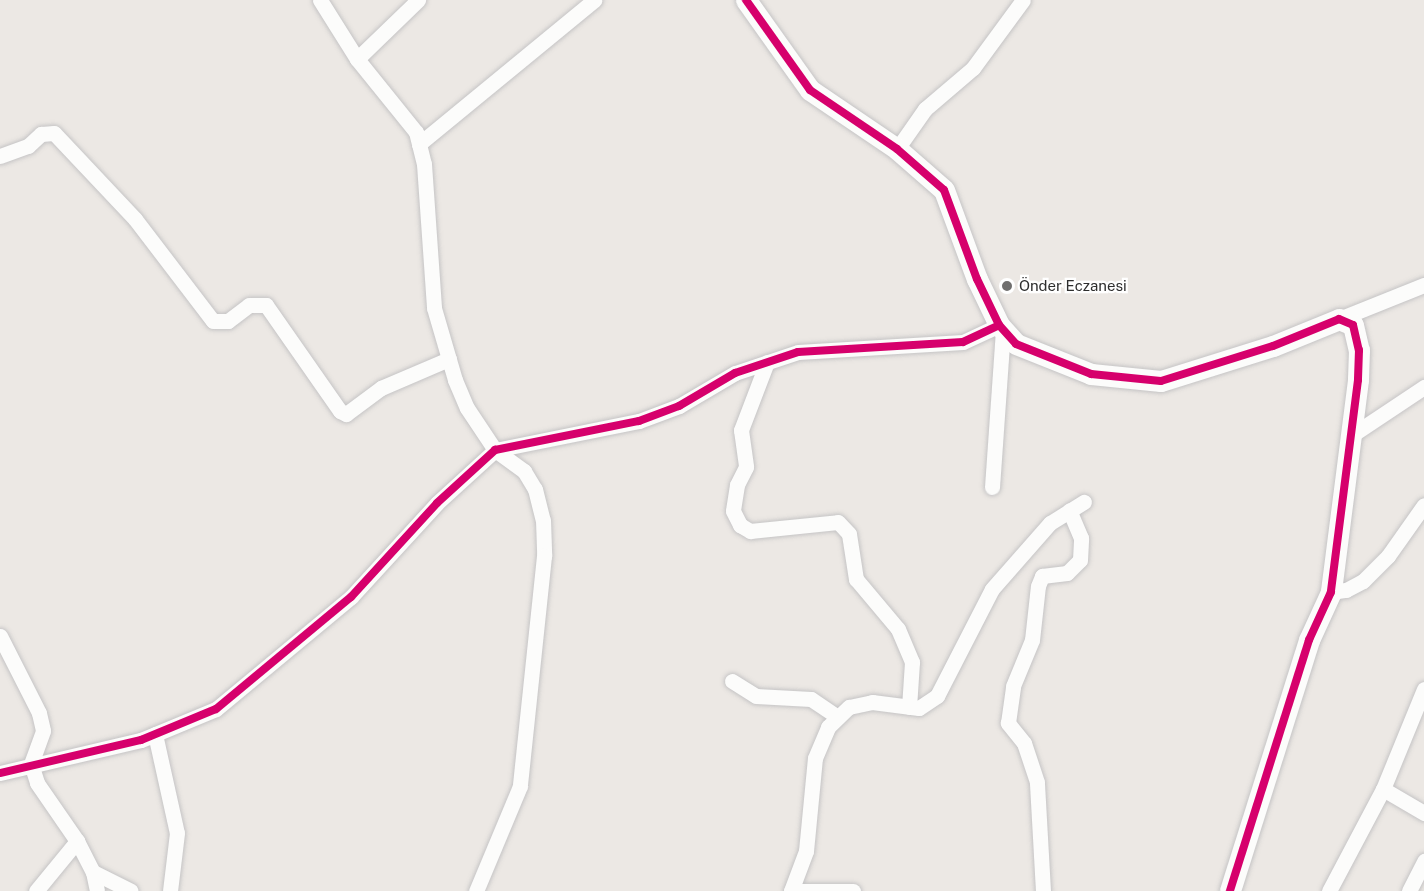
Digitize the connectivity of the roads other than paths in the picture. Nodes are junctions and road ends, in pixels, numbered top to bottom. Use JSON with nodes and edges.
{"nodes":[{"id":1,"x":320,"y":0,"type":"edge"},
{"id":2,"x":418,"y":0,"type":"edge"},
{"id":3,"x":594,"y":0,"type":"edge"},
{"id":4,"x":746,"y":0,"type":"edge"},
{"id":5,"x":1023,"y":0,"type":"edge"},
{"id":6,"x":357,"y":59,"type":"junction"},
{"id":7,"x":419,"y":144,"type":"junction"},
{"id":8,"x":897,"y":149,"type":"junction"},
{"id":9,"x":0,"y":156,"type":"edge"},
{"id":10,"x":1424,"y":285,"type":"edge"},
{"id":11,"x":1339,"y":319,"type":"junction"},
{"id":12,"x":1001,"y":327,"type":"junction"},
{"id":13,"x":449,"y":359,"type":"junction"},
{"id":14,"x":767,"y":362,"type":"junction"},
{"id":15,"x":1424,"y":387,"type":"edge"},
{"id":16,"x":1352,"y":435,"type":"junction"},
{"id":17,"x":495,"y":450,"type":"junction"},
{"id":18,"x":992,"y":487,"type":"dead end"},
{"id":19,"x":1084,"y":502,"type":"dead end"},
{"id":20,"x":1424,"y":505,"type":"edge"},
{"id":21,"x":1070,"y":510,"type":"junction"},
{"id":22,"x":1331,"y":592,"type":"junction"},
{"id":23,"x":0,"y":636,"type":"edge"},
{"id":24,"x":732,"y":681,"type":"dead end"},
{"id":25,"x":1424,"y":689,"type":"edge"},
{"id":26,"x":909,"y":706,"type":"junction"},
{"id":27,"x":838,"y":717,"type":"junction"},
{"id":28,"x":155,"y":734,"type":"junction"},
{"id":29,"x":31,"y":764,"type":"junction"},
{"id":30,"x":0,"y":773,"type":"edge"},
{"id":31,"x":1383,"y":789,"type":"junction"},
{"id":32,"x":1424,"y":813,"type":"edge"},
{"id":33,"x":77,"y":841,"type":"junction"},
{"id":34,"x":1424,"y":861,"type":"edge"},
{"id":35,"x":93,"y":872,"type":"junction"},
{"id":36,"x":36,"y":891,"type":"edge"},
{"id":37,"x":97,"y":891,"type":"edge"},
{"id":38,"x":131,"y":891,"type":"edge"},
{"id":39,"x":170,"y":891,"type":"edge"},
{"id":40,"x":476,"y":891,"type":"edge"},
{"id":41,"x":791,"y":891,"type":"edge"},
{"id":42,"x":853,"y":891,"type":"edge"},
{"id":43,"x":1043,"y":891,"type":"edge"},
{"id":44,"x":1230,"y":891,"type":"edge"},
{"id":45,"x":1329,"y":891,"type":"edge"},
{"id":46,"x":1409,"y":891,"type":"edge"}],
"edges":[{"from":1,"to":6,"type":"street"},
{"from":2,"to":6,"type":"street"},
{"from":3,"to":7,"type":"street"},
{"from":4,"to":8,"type":"street"},
{"from":5,"to":8,"type":"street"},
{"from":6,"to":7,"type":"street"},
{"from":7,"to":13,"type":"street"},
{"from":8,"to":12,"type":"street"},
{"from":9,"to":13,"type":"street"},
{"from":10,"to":11,"type":"street"},
{"from":11,"to":12,"type":"street"},
{"from":11,"to":16,"type":"street"},
{"from":12,"to":14,"type":"street"},
{"from":12,"to":18,"type":"street"},
{"from":13,"to":17,"type":"street"},
{"from":14,"to":17,"type":"street"},
{"from":14,"to":26,"type":"street"},
{"from":15,"to":16,"type":"street"},
{"from":16,"to":22,"type":"street"},
{"from":17,"to":28,"type":"street"},
{"from":17,"to":40,"type":"street"},
{"from":19,"to":21,"type":"street"},
{"from":20,"to":22,"type":"street"},
{"from":21,"to":26,"type":"street"},
{"from":21,"to":43,"type":"street"},
{"from":22,"to":44,"type":"street"},
{"from":23,"to":29,"type":"street"},
{"from":24,"to":27,"type":"street"},
{"from":25,"to":31,"type":"street"},
{"from":26,"to":27,"type":"street"},
{"from":27,"to":41,"type":"street"},
{"from":28,"to":29,"type":"street"},
{"from":28,"to":39,"type":"street"},
{"from":29,"to":30,"type":"street"},
{"from":29,"to":33,"type":"street"},
{"from":31,"to":32,"type":"street"},
{"from":31,"to":45,"type":"street"},
{"from":33,"to":35,"type":"street"},
{"from":33,"to":36,"type":"street"},
{"from":34,"to":46,"type":"street"},
{"from":35,"to":37,"type":"street"},
{"from":35,"to":38,"type":"street"},
{"from":41,"to":42,"type":"street"}]}
